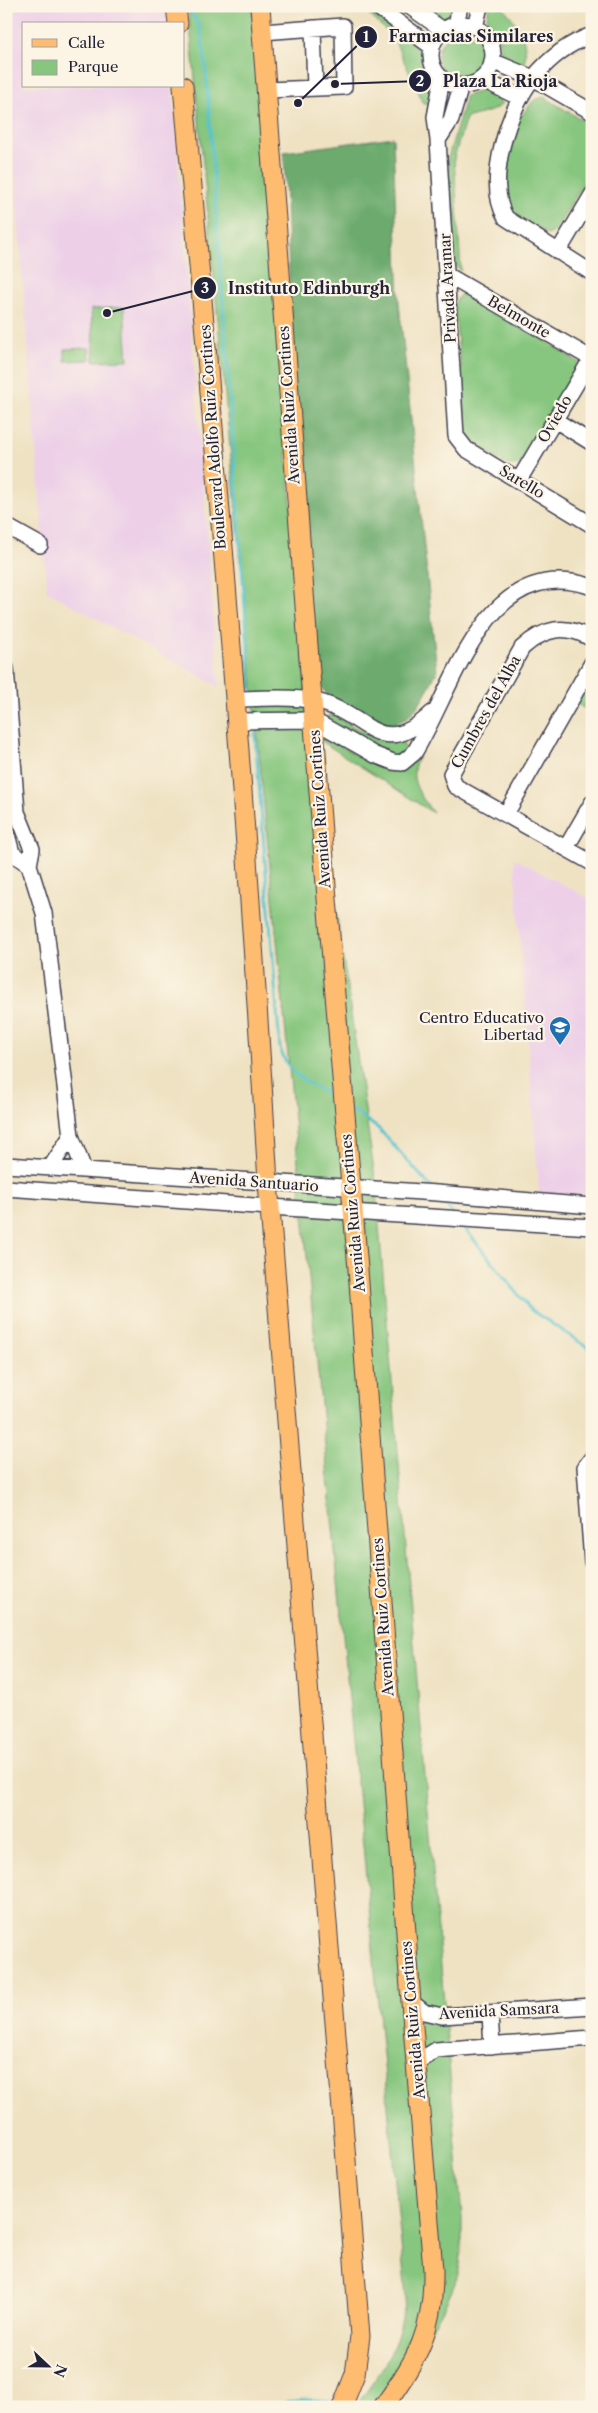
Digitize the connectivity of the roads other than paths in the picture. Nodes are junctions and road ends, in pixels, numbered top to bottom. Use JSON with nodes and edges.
{"nodes":[{"id":1,"x":176,"y":6,"type":"edge"},
{"id":2,"x":260,"y":6,"type":"edge"},
{"id":3,"x":376,"y":6,"type":"edge"},
{"id":4,"x":409,"y":6,"type":"edge"},
{"id":5,"x":460,"y":6,"type":"edge"},
{"id":6,"x":480,"y":6,"type":"edge"},
{"id":7,"x":392,"y":11,"type":"edge"},
{"id":8,"x":178,"y":22,"type":"edge"},
{"id":9,"x":475,"y":27,"type":"junction"},
{"id":10,"x":313,"y":28,"type":"junction"},
{"id":11,"x":450,"y":28,"type":"junction"},
{"id":12,"x":262,"y":32,"type":"junction"},
{"id":13,"x":592,"y":35,"type":"edge"},
{"id":14,"x":432,"y":47,"type":"junction"},
{"id":15,"x":492,"y":61,"type":"junction"},
{"id":16,"x":533,"y":78,"type":"junction"},
{"id":17,"x":442,"y":79,"type":"junction"},
{"id":18,"x":481,"y":79,"type":"junction"},
{"id":19,"x":462,"y":86,"type":"junction"},
{"id":20,"x":183,"y":88,"type":"edge"},
{"id":21,"x":315,"y":88,"type":"junction"},
{"id":22,"x":266,"y":90,"type":"junction"},
{"id":23,"x":520,"y":98,"type":"junction"},
{"id":24,"x":592,"y":112,"type":"edge"},
{"id":25,"x":438,"y":140,"type":"junction"},
{"id":26,"x":592,"y":195,"type":"edge"},
{"id":27,"x":558,"y":252,"type":"junction"},
{"id":28,"x":592,"y":273,"type":"edge"},
{"id":29,"x":447,"y":275,"type":"junction"},
{"id":30,"x":591,"y":359,"type":"edge"},
{"id":31,"x":555,"y":420,"type":"junction"},
{"id":32,"x":456,"y":436,"type":"joint"},
{"id":33,"x":592,"y":443,"type":"edge"},
{"id":34,"x":519,"y":480,"type":"junction"},
{"id":35,"x":592,"y":525,"type":"edge"},
{"id":36,"x":6,"y":526,"type":"edge"},
{"id":37,"x":40,"y":545,"type":"dead end"},
{"id":38,"x":592,"y":586,"type":"edge"},
{"id":39,"x":592,"y":639,"type":"edge"},
{"id":40,"x":592,"y":663,"type":"edge"},
{"id":41,"x":6,"y":668,"type":"edge"},
{"id":42,"x":234,"y":699,"type":"junction"},
{"id":43,"x":312,"y":701,"type":"junction"},
{"id":44,"x":435,"y":710,"type":"junction"},
{"id":45,"x":313,"y":720,"type":"junction"},
{"id":46,"x":235,"y":721,"type":"junction"},
{"id":47,"x":592,"y":802,"type":"edge"},
{"id":48,"x":11,"y":810,"type":"edge"},
{"id":49,"x":506,"y":814,"type":"junction"},
{"id":50,"x":6,"y":831,"type":"edge"},
{"id":51,"x":566,"y":848,"type":"junction"},
{"id":52,"x":592,"y":863,"type":"edge"},
{"id":53,"x":29,"y":865,"type":"junction"},
{"id":54,"x":70,"y":1136,"type":"junction"},
{"id":55,"x":6,"y":1165,"type":"edge"},
{"id":56,"x":50,"y":1168,"type":"junction"},
{"id":57,"x":84,"y":1170,"type":"junction"},
{"id":58,"x":268,"y":1183,"type":"junction"},
{"id":59,"x":6,"y":1188,"type":"edge"},
{"id":60,"x":351,"y":1188,"type":"junction"},
{"id":61,"x":592,"y":1206,"type":"edge"},
{"id":62,"x":270,"y":1207,"type":"junction"},
{"id":63,"x":353,"y":1211,"type":"junction"},
{"id":64,"x":592,"y":1226,"type":"edge"},
{"id":65,"x":592,"y":1458,"type":"edge"},
{"id":66,"x":590,"y":1528,"type":"edge"},
{"id":67,"x":592,"y":1562,"type":"edge"},
{"id":68,"x":411,"y":2002,"type":"junction"},
{"id":69,"x":592,"y":2006,"type":"edge"},
{"id":70,"x":490,"y":2014,"type":"junction"},
{"id":71,"x":592,"y":2038,"type":"edge"},
{"id":72,"x":492,"y":2046,"type":"junction"},
{"id":73,"x":417,"y":2062,"type":"junction"},
{"id":74,"x":387,"y":2401,"type":"edge"},
{"id":75,"x":344,"y":2402,"type":"edge"}],
"edges":[{"from":1,"to":8,"type":"main road"},
{"from":2,"to":12,"type":"main road","name":"Avenida Ruiz Cortines"},
{"from":3,"to":7,"type":"street"},
{"from":4,"to":11,"type":"street"},
{"from":5,"to":11,"type":"street"},
{"from":6,"to":9,"type":"street"},
{"from":7,"to":14,"type":"street"},
{"from":9,"to":11,"type":"street"},
{"from":9,"to":15,"type":"street"},
{"from":10,"to":12,"type":"street"},
{"from":10,"to":21,"type":"street"},
{"from":10,"to":21,"type":"street"},
{"from":11,"to":14,"type":"street"},
{"from":12,"to":22,"type":"main road","name":"Avenida Ruiz Cortines"},
{"from":13,"to":16,"type":"street"},
{"from":14,"to":17,"type":"street"},
{"from":15,"to":16,"type":"street"},
{"from":15,"to":18,"type":"street"},
{"from":16,"to":23,"type":"street"},
{"from":16,"to":24,"type":"street"},
{"from":17,"to":19,"type":"street"},
{"from":17,"to":25,"type":"street","name":"Privada Aramar"},
{"from":18,"to":19,"type":"street"},
{"from":18,"to":23,"type":"street"},
{"from":19,"to":25,"type":"street"},
{"from":20,"to":42,"type":"main road","name":"Boulevard Adolfo Ruiz Cortines"},
{"from":21,"to":22,"type":"street"},
{"from":22,"to":43,"type":"main road","name":"Avenida Ruiz Cortines"},
{"from":23,"to":27,"type":"street"},
{"from":25,"to":29,"type":"street","name":"Privada Aramar"},
{"from":26,"to":27,"type":"street"},
{"from":27,"to":28,"type":"street"},
{"from":29,"to":30,"type":"street","name":"Belmonte"},
{"from":29,"to":32,"type":"street","name":"Privada Aramar"},
{"from":30,"to":31,"type":"street","name":"Oviedo"},
{"from":31,"to":33,"type":"street"},
{"from":31,"to":34,"type":"street","name":"Oviedo"},
{"from":32,"to":34,"type":"street","name":"Sarello"},
{"from":34,"to":35,"type":"street","name":"Sarello"},
{"from":36,"to":37,"type":"street"},
{"from":38,"to":44,"type":"street"},
{"from":39,"to":49,"type":"street","name":"Cumbres del Alba"},
{"from":40,"to":49,"type":"street"},
{"from":41,"to":48,"type":"street"},
{"from":42,"to":43,"type":"street"},
{"from":42,"to":46,"type":"main road"},
{"from":43,"to":44,"type":"street"},
{"from":43,"to":45,"type":"main road","name":"Avenida Ruiz Cortines"},
{"from":44,"to":45,"type":"street"},
{"from":45,"to":46,"type":"street"},
{"from":45,"to":60,"type":"main road","name":"Avenida Ruiz Cortines"},
{"from":46,"to":58,"type":"main road"},
{"from":47,"to":51,"type":"street"},
{"from":48,"to":53,"type":"street"},
{"from":49,"to":51,"type":"street","name":"Cumbres del Alba"},
{"from":50,"to":53,"type":"street"},
{"from":51,"to":52,"type":"street","name":"Cumbres del Alba"},
{"from":53,"to":54,"type":"street"},
{"from":54,"to":56,"type":"street"},
{"from":54,"to":57,"type":"street"},
{"from":55,"to":56,"type":"street","name":"Avenida Santuario"},
{"from":56,"to":57,"type":"street","name":"Avenida Santuario"},
{"from":57,"to":58,"type":"street","name":"Avenida Santuario"},
{"from":58,"to":60,"type":"street","name":"Avenida Santuario"},
{"from":58,"to":62,"type":"main road"},
{"from":59,"to":62,"type":"street","name":"Avenida Santuario"},
{"from":60,"to":61,"type":"street","name":"Avenida Santuario"},
{"from":60,"to":63,"type":"main road","name":"Avenida Ruiz Cortines"},
{"from":62,"to":63,"type":"street","name":"Avenida Santuario"},
{"from":62,"to":75,"type":"main road"},
{"from":63,"to":64,"type":"street","name":"Avenida Santuario"},
{"from":63,"to":68,"type":"main road","name":"Avenida Ruiz Cortines"},
{"from":65,"to":66,"type":"street"},
{"from":66,"to":67,"type":"street"},
{"from":68,"to":70,"type":"street","name":"Avenida Samsara"},
{"from":68,"to":73,"type":"main road","name":"Avenida Ruiz Cortines"},
{"from":69,"to":70,"type":"street","name":"Avenida Samsara"},
{"from":70,"to":72,"type":"street"},
{"from":71,"to":72,"type":"street"},
{"from":72,"to":73,"type":"street"},
{"from":73,"to":74,"type":"main road","name":"Avenida Ruiz Cortines"}]}
